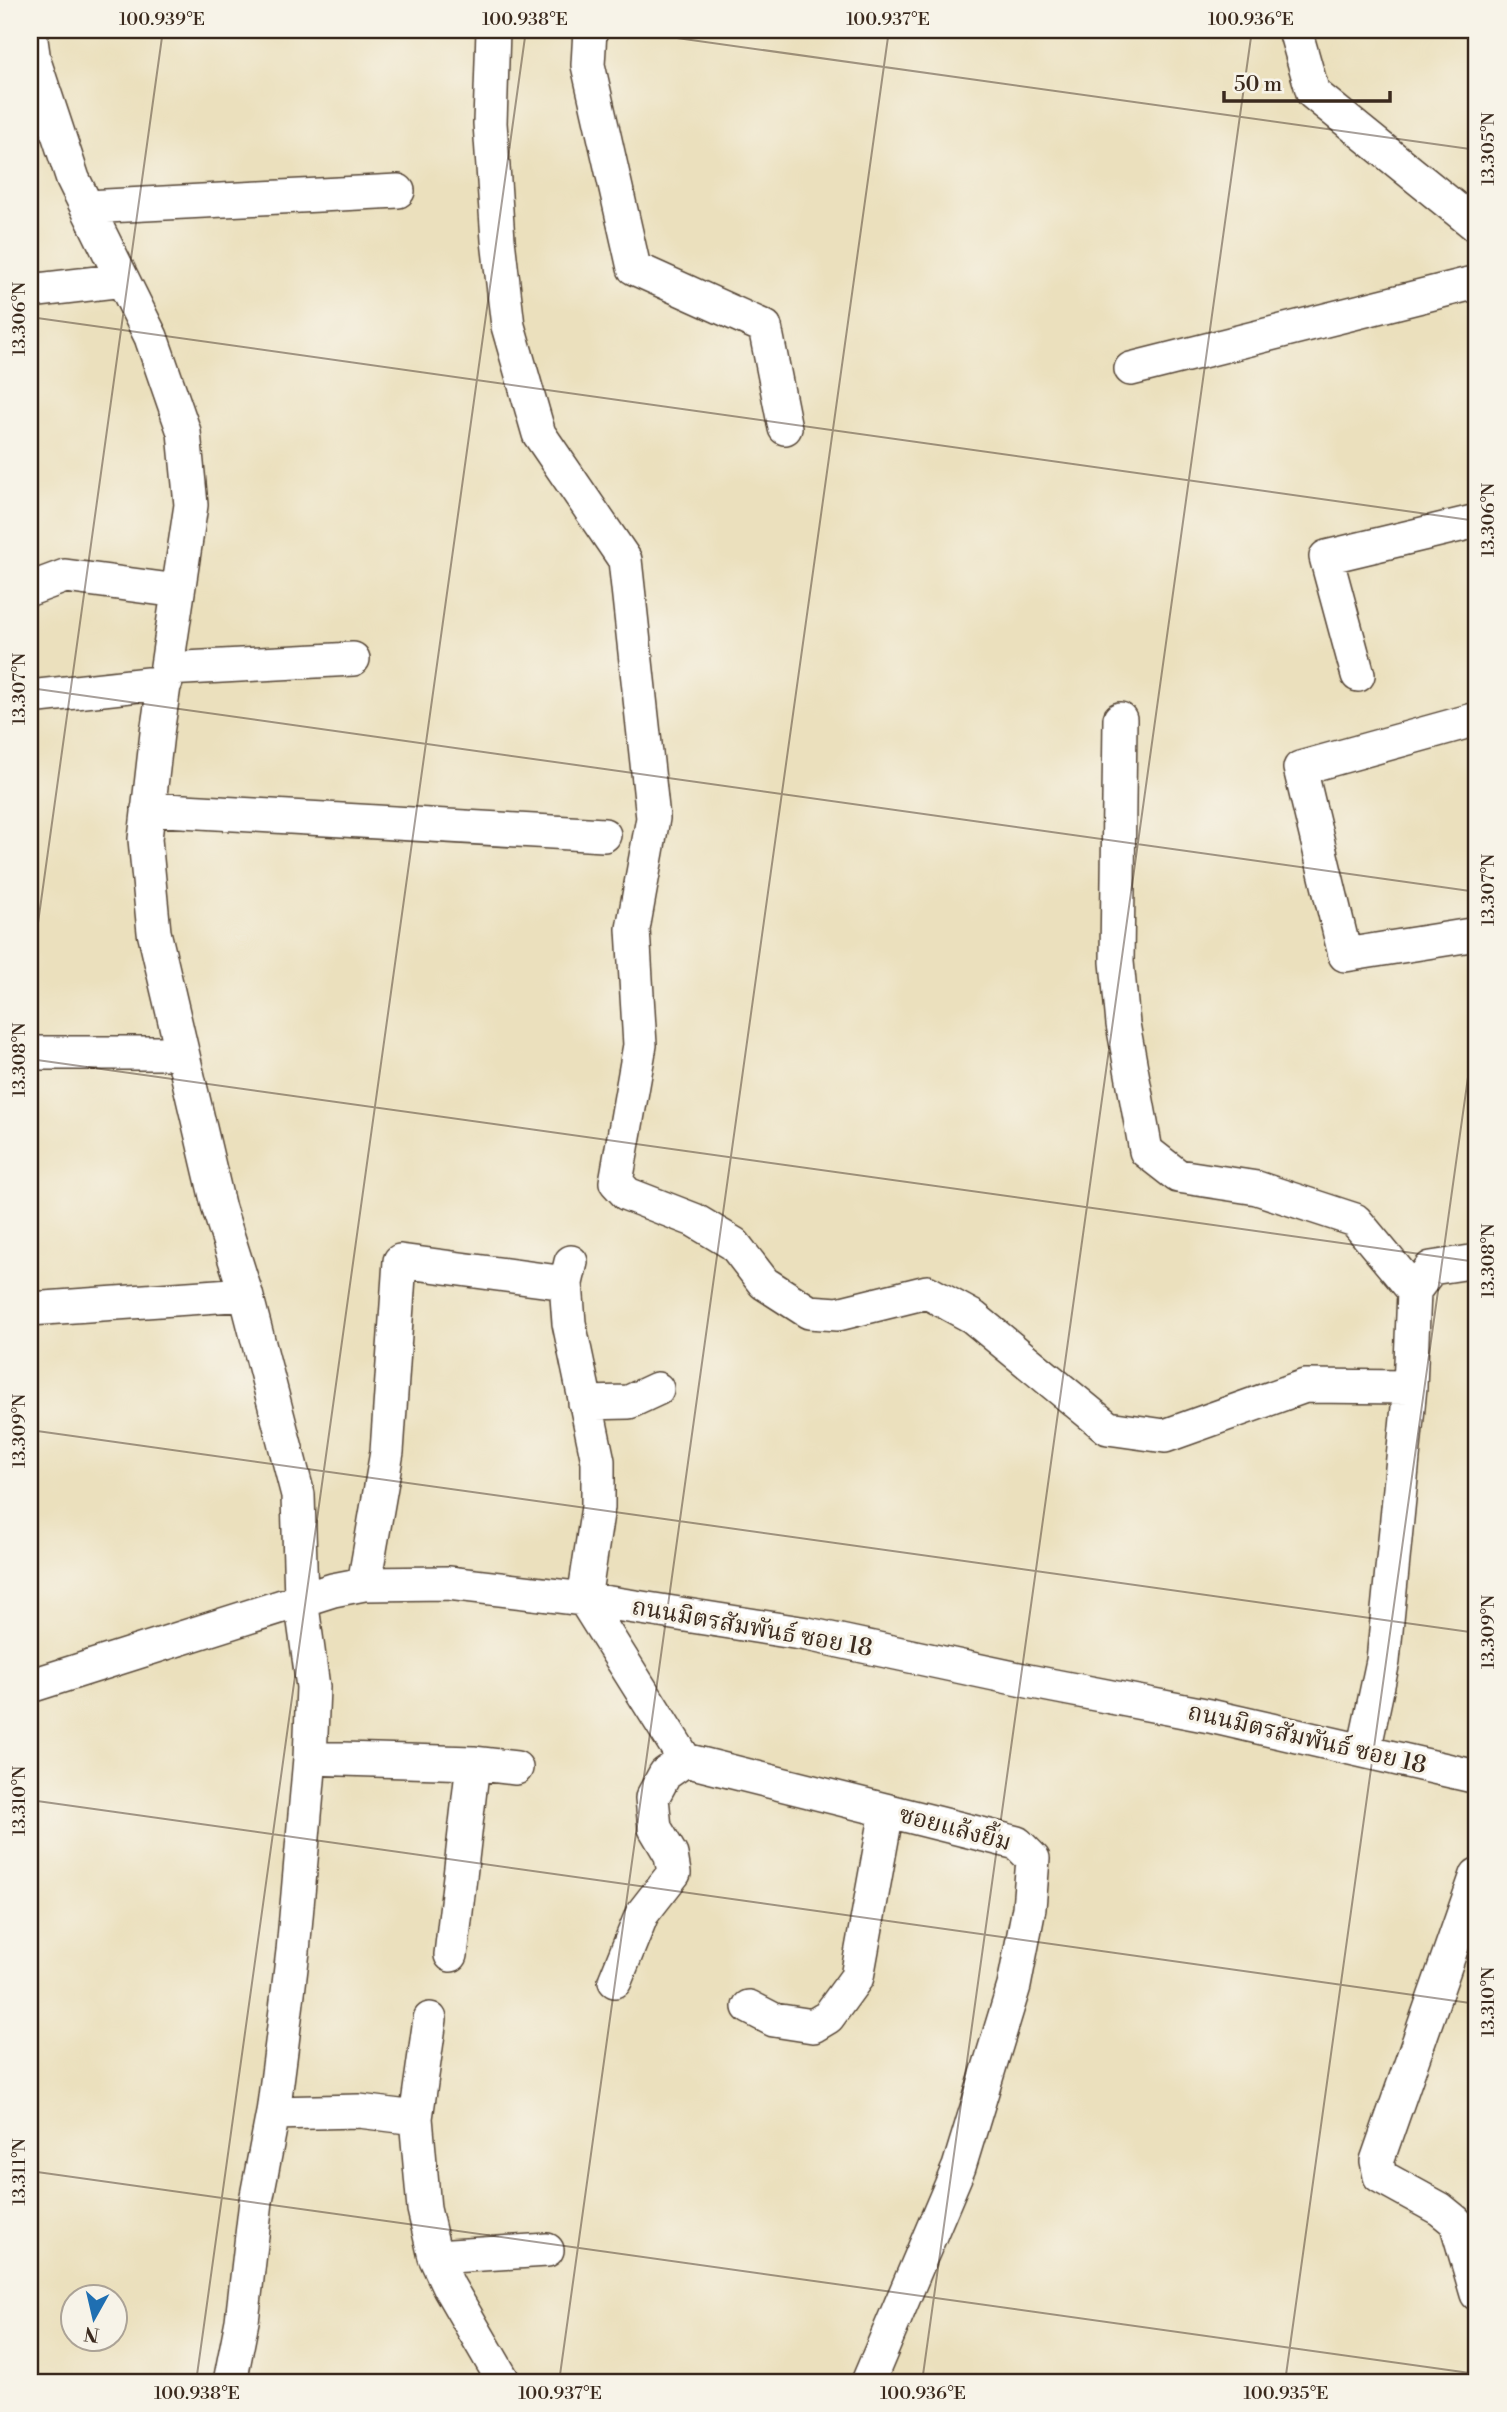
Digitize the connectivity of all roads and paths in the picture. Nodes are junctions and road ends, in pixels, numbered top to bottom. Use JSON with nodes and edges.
{"nodes":[{"id":1,"x":493,"y":30,"type":"edge"},
{"id":2,"x":590,"y":30,"type":"edge"},
{"id":3,"x":1295,"y":30,"type":"edge"},
{"id":4,"x":30,"y":33,"type":"edge"},
{"id":5,"x":398,"y":191,"type":"dead end"},
{"id":6,"x":87,"y":207,"type":"junction"},
{"id":7,"x":1477,"y":226,"type":"edge"},
{"id":8,"x":123,"y":280,"type":"junction"},
{"id":9,"x":1477,"y":282,"type":"edge"},
{"id":10,"x":30,"y":291,"type":"edge"},
{"id":11,"x":1131,"y":369,"type":"dead end"},
{"id":12,"x":785,"y":428,"type":"dead end"},
{"id":13,"x":1477,"y":521,"type":"edge"},
{"id":14,"x":30,"y":589,"type":"edge"},
{"id":15,"x":178,"y":591,"type":"junction"},
{"id":16,"x":353,"y":659,"type":"dead end"},
{"id":17,"x":166,"y":675,"type":"junction"},
{"id":18,"x":1358,"y":675,"type":"dead end"},
{"id":19,"x":39,"y":696,"type":"dead end"},
{"id":20,"x":1120,"y":719,"type":"dead end"},
{"id":21,"x":1477,"y":719,"type":"edge"},
{"id":22,"x":148,"y":809,"type":"junction"},
{"id":23,"x":604,"y":835,"type":"dead end"},
{"id":24,"x":1477,"y":934,"type":"edge"},
{"id":25,"x":30,"y":1053,"type":"edge"},
{"id":26,"x":183,"y":1053,"type":"junction"},
{"id":27,"x":1477,"y":1261,"type":"edge"},
{"id":28,"x":1414,"y":1291,"type":"junction"},
{"id":29,"x":246,"y":1294,"type":"junction"},
{"id":30,"x":30,"y":1309,"type":"edge"},
{"id":31,"x":1409,"y":1387,"type":"junction"},
{"id":32,"x":657,"y":1389,"type":"dead end"},
{"id":33,"x":584,"y":1403,"type":"junction"},
{"id":34,"x":364,"y":1584,"type":"junction"},
{"id":35,"x":301,"y":1599,"type":"junction"},
{"id":36,"x":584,"y":1599,"type":"junction"},
{"id":37,"x":30,"y":1686,"type":"edge"},
{"id":38,"x":1364,"y":1751,"type":"junction"},
{"id":39,"x":310,"y":1758,"type":"junction"},
{"id":40,"x":685,"y":1760,"type":"junction"},
{"id":41,"x":473,"y":1763,"type":"junction"},
{"id":42,"x":516,"y":1768,"type":"dead end"},
{"id":43,"x":1477,"y":1777,"type":"edge"},
{"id":44,"x":887,"y":1811,"type":"junction"},
{"id":45,"x":1477,"y":1875,"type":"edge"},
{"id":46,"x":451,"y":1955,"type":"dead end"},
{"id":47,"x":615,"y":1982,"type":"dead end"},
{"id":48,"x":749,"y":2007,"type":"dead end"},
{"id":49,"x":430,"y":2019,"type":"dead end"},
{"id":50,"x":273,"y":2113,"type":"junction"},
{"id":51,"x":416,"y":2118,"type":"junction"},
{"id":52,"x":547,"y":2250,"type":"dead end"},
{"id":53,"x":435,"y":2257,"type":"junction"},
{"id":54,"x":1477,"y":2294,"type":"edge"},
{"id":55,"x":230,"y":2382,"type":"edge"},
{"id":56,"x":504,"y":2382,"type":"edge"},
{"id":57,"x":868,"y":2382,"type":"edge"}],
"edges":[{"from":1,"to":31,"type":"street"},
{"from":2,"to":12,"type":"street"},
{"from":3,"to":7,"type":"street"},
{"from":4,"to":6,"type":"street"},
{"from":5,"to":6,"type":"street"},
{"from":6,"to":8,"type":"street"},
{"from":8,"to":10,"type":"street"},
{"from":8,"to":15,"type":"street"},
{"from":9,"to":11,"type":"street"},
{"from":13,"to":18,"type":"street"},
{"from":14,"to":15,"type":"street"},
{"from":15,"to":17,"type":"street"},
{"from":16,"to":17,"type":"street"},
{"from":17,"to":19,"type":"street"},
{"from":17,"to":22,"type":"street"},
{"from":20,"to":28,"type":"street"},
{"from":21,"to":24,"type":"street"},
{"from":22,"to":23,"type":"street"},
{"from":22,"to":26,"type":"street"},
{"from":25,"to":26,"type":"street"},
{"from":26,"to":29,"type":"street"},
{"from":27,"to":28,"type":"street"},
{"from":28,"to":31,"type":"street"},
{"from":29,"to":30,"type":"street"},
{"from":29,"to":35,"type":"street"},
{"from":31,"to":38,"type":"street"},
{"from":32,"to":33,"type":"street"},
{"from":33,"to":34,"type":"street"},
{"from":33,"to":36,"type":"street"},
{"from":34,"to":35,"type":"street","name":"ถนนมิตรสัมพันธ์ ซอย 18"},
{"from":34,"to":36,"type":"street","name":"ถนนมิตรสัมพันธ์ ซอย 18"},
{"from":35,"to":37,"type":"street","name":"ถนนมิตรสัมพันธ์ ซอย 18"},
{"from":35,"to":39,"type":"street"},
{"from":36,"to":38,"type":"street","name":"ถนนมิตรสัมพันธ์ ซอย 18"},
{"from":36,"to":40,"type":"street"},
{"from":38,"to":43,"type":"street","name":"ถนนมิตรสัมพันธ์ ซอย 18"},
{"from":39,"to":41,"type":"street"},
{"from":39,"to":50,"type":"street"},
{"from":40,"to":44,"type":"street","name":"ซอยแล้งยิ้ม"},
{"from":40,"to":47,"type":"street"},
{"from":41,"to":42,"type":"street"},
{"from":41,"to":46,"type":"street"},
{"from":44,"to":48,"type":"street"},
{"from":44,"to":57,"type":"street","name":"ซอยแล้งยิ้ม"},
{"from":45,"to":54,"type":"street"},
{"from":49,"to":51,"type":"street"},
{"from":50,"to":51,"type":"street"},
{"from":50,"to":55,"type":"street"},
{"from":51,"to":53,"type":"street"},
{"from":52,"to":53,"type":"street"},
{"from":53,"to":56,"type":"street"}]}
